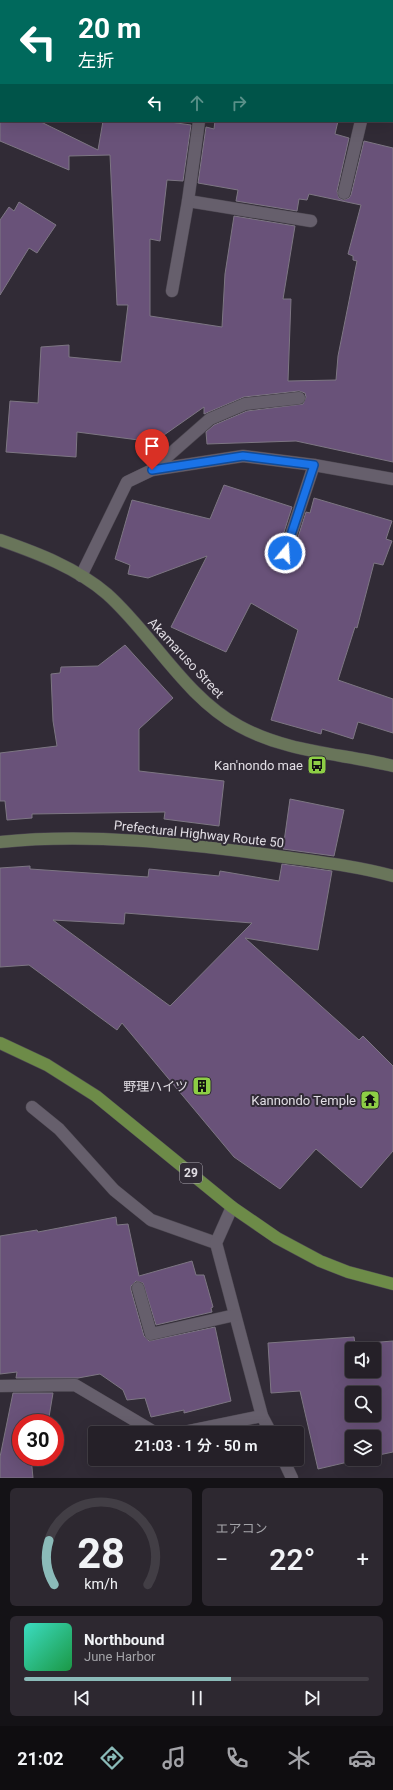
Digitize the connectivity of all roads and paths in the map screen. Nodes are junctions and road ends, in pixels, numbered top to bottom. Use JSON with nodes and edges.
{"nodes":[{"id":1,"x":199,"y":122,"type":"edge"},
{"id":2,"x":361,"y":122,"type":"edge"},
{"id":3,"x":344,"y":193,"type":"dead end"},
{"id":4,"x":188,"y":201,"type":"junction"},
{"id":5,"x":311,"y":221,"type":"dead end"},
{"id":6,"x":172,"y":291,"type":"dead end"},
{"id":7,"x":299,"y":398,"type":"dead end"},
{"id":8,"x":314,"y":465,"type":"junction"},
{"id":9,"x":152,"y":470,"type":"junction"},
{"id":10,"x":393,"y":479,"type":"edge"},
{"id":11,"x":0,"y":540,"type":"edge"},
{"id":12,"x":285,"y":553,"type":"dead end"},
{"id":13,"x":81,"y":576,"type":"junction"},
{"id":14,"x":393,"y":766,"type":"edge"},
{"id":15,"x":0,"y":842,"type":"edge"},
{"id":16,"x":393,"y":876,"type":"edge"},
{"id":17,"x":0,"y":1043,"type":"edge"},
{"id":18,"x":32,"y":1107,"type":"dead end"},
{"id":19,"x":232,"y":1207,"type":"junction"},
{"id":20,"x":216,"y":1243,"type":"junction"},
{"id":21,"x":393,"y":1284,"type":"edge"},
{"id":22,"x":138,"y":1288,"type":"dead end"},
{"id":23,"x":235,"y":1315,"type":"junction"},
{"id":24,"x":0,"y":1386,"type":"edge"},
{"id":25,"x":262,"y":1416,"type":"junction"},
{"id":26,"x":144,"y":1426,"type":"edge"},
{"id":27,"x":214,"y":1426,"type":"edge"},
{"id":28,"x":267,"y":1426,"type":"edge"},
{"id":29,"x":286,"y":1466,"type":"edge"},
{"id":30,"x":292,"y":1478,"type":"edge"}],
"edges":[{"from":1,"to":4,"type":"street"},
{"from":2,"to":3,"type":"street"},
{"from":4,"to":5,"type":"street"},
{"from":4,"to":6,"type":"street"},
{"from":7,"to":9,"type":"street"},
{"from":8,"to":9,"type":"street"},
{"from":8,"to":10,"type":"street"},
{"from":8,"to":12,"type":"street"},
{"from":9,"to":13,"type":"street"},
{"from":11,"to":13,"type":"street","name":"Akamaruso Street"},
{"from":13,"to":14,"type":"street","name":"Akamaruso Street"},
{"from":15,"to":16,"type":"street","name":"Prefectural Highway Route 50"},
{"from":17,"to":19,"type":"main road","number":"29"},
{"from":18,"to":20,"type":"street"},
{"from":19,"to":20,"type":"street"},
{"from":19,"to":21,"type":"main road","number":"29"},
{"from":20,"to":23,"type":"street"},
{"from":22,"to":23,"type":"street"},
{"from":23,"to":25,"type":"street"},
{"from":24,"to":26,"type":"street"},
{"from":25,"to":27,"type":"street"},
{"from":25,"to":28,"type":"street"},
{"from":29,"to":30,"type":"street"}]}
